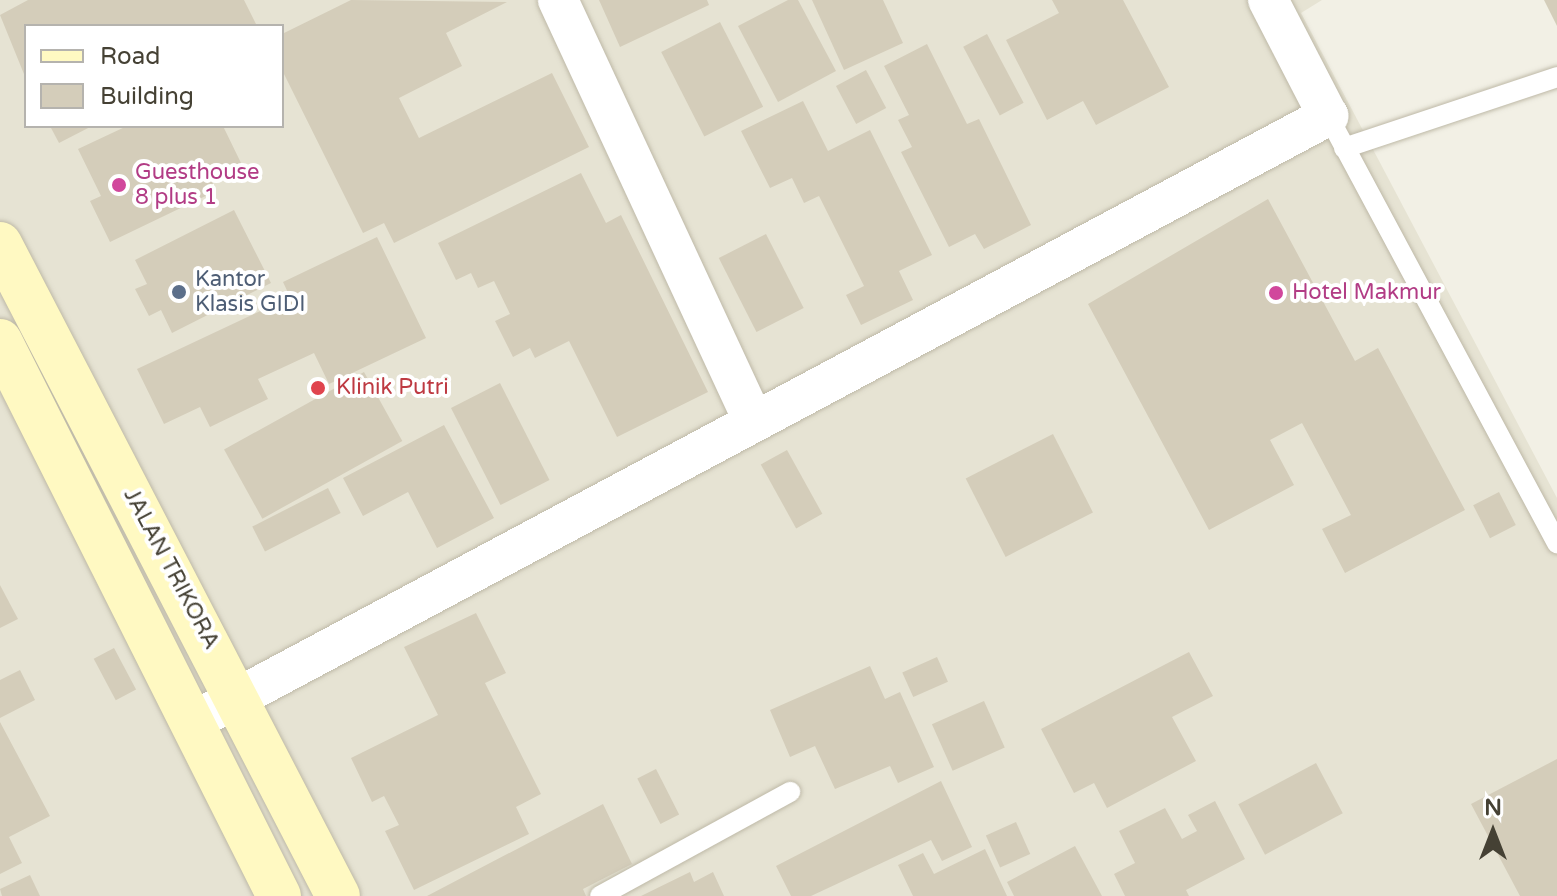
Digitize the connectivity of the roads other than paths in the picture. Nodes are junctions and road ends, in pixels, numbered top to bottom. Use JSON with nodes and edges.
{"nodes":[{"id":1,"x":558,"y":0,"type":"edge"},
{"id":2,"x":1268,"y":0,"type":"edge"},
{"id":3,"x":1557,"y":77,"type":"edge"},
{"id":4,"x":1336,"y":132,"type":"junction"},
{"id":5,"x":0,"y":244,"type":"edge"},
{"id":6,"x":0,"y":341,"type":"edge"},
{"id":7,"x":753,"y":421,"type":"junction"},
{"id":8,"x":1557,"y":543,"type":"edge"},
{"id":9,"x":237,"y":696,"type":"junction"},
{"id":10,"x":192,"y":722,"type":"junction"},
{"id":11,"x":790,"y":792,"type":"dead end"},
{"id":12,"x":279,"y":896,"type":"edge"},
{"id":13,"x":338,"y":896,"type":"edge"},
{"id":14,"x":600,"y":896,"type":"edge"}],
"edges":[{"from":1,"to":7,"type":"street"},
{"from":2,"to":4,"type":"street"},
{"from":3,"to":4,"type":"lane"},
{"from":4,"to":7,"type":"street"},
{"from":4,"to":8,"type":"lane"},
{"from":5,"to":9,"type":"main road","name":"JALAN TRIKORA"},
{"from":6,"to":10,"type":"main road"},
{"from":7,"to":9,"type":"street"},
{"from":9,"to":10,"type":"street"},
{"from":9,"to":13,"type":"main road","name":"JALAN TRIKORA"},
{"from":10,"to":12,"type":"main road"},
{"from":11,"to":14,"type":"lane"}]}
